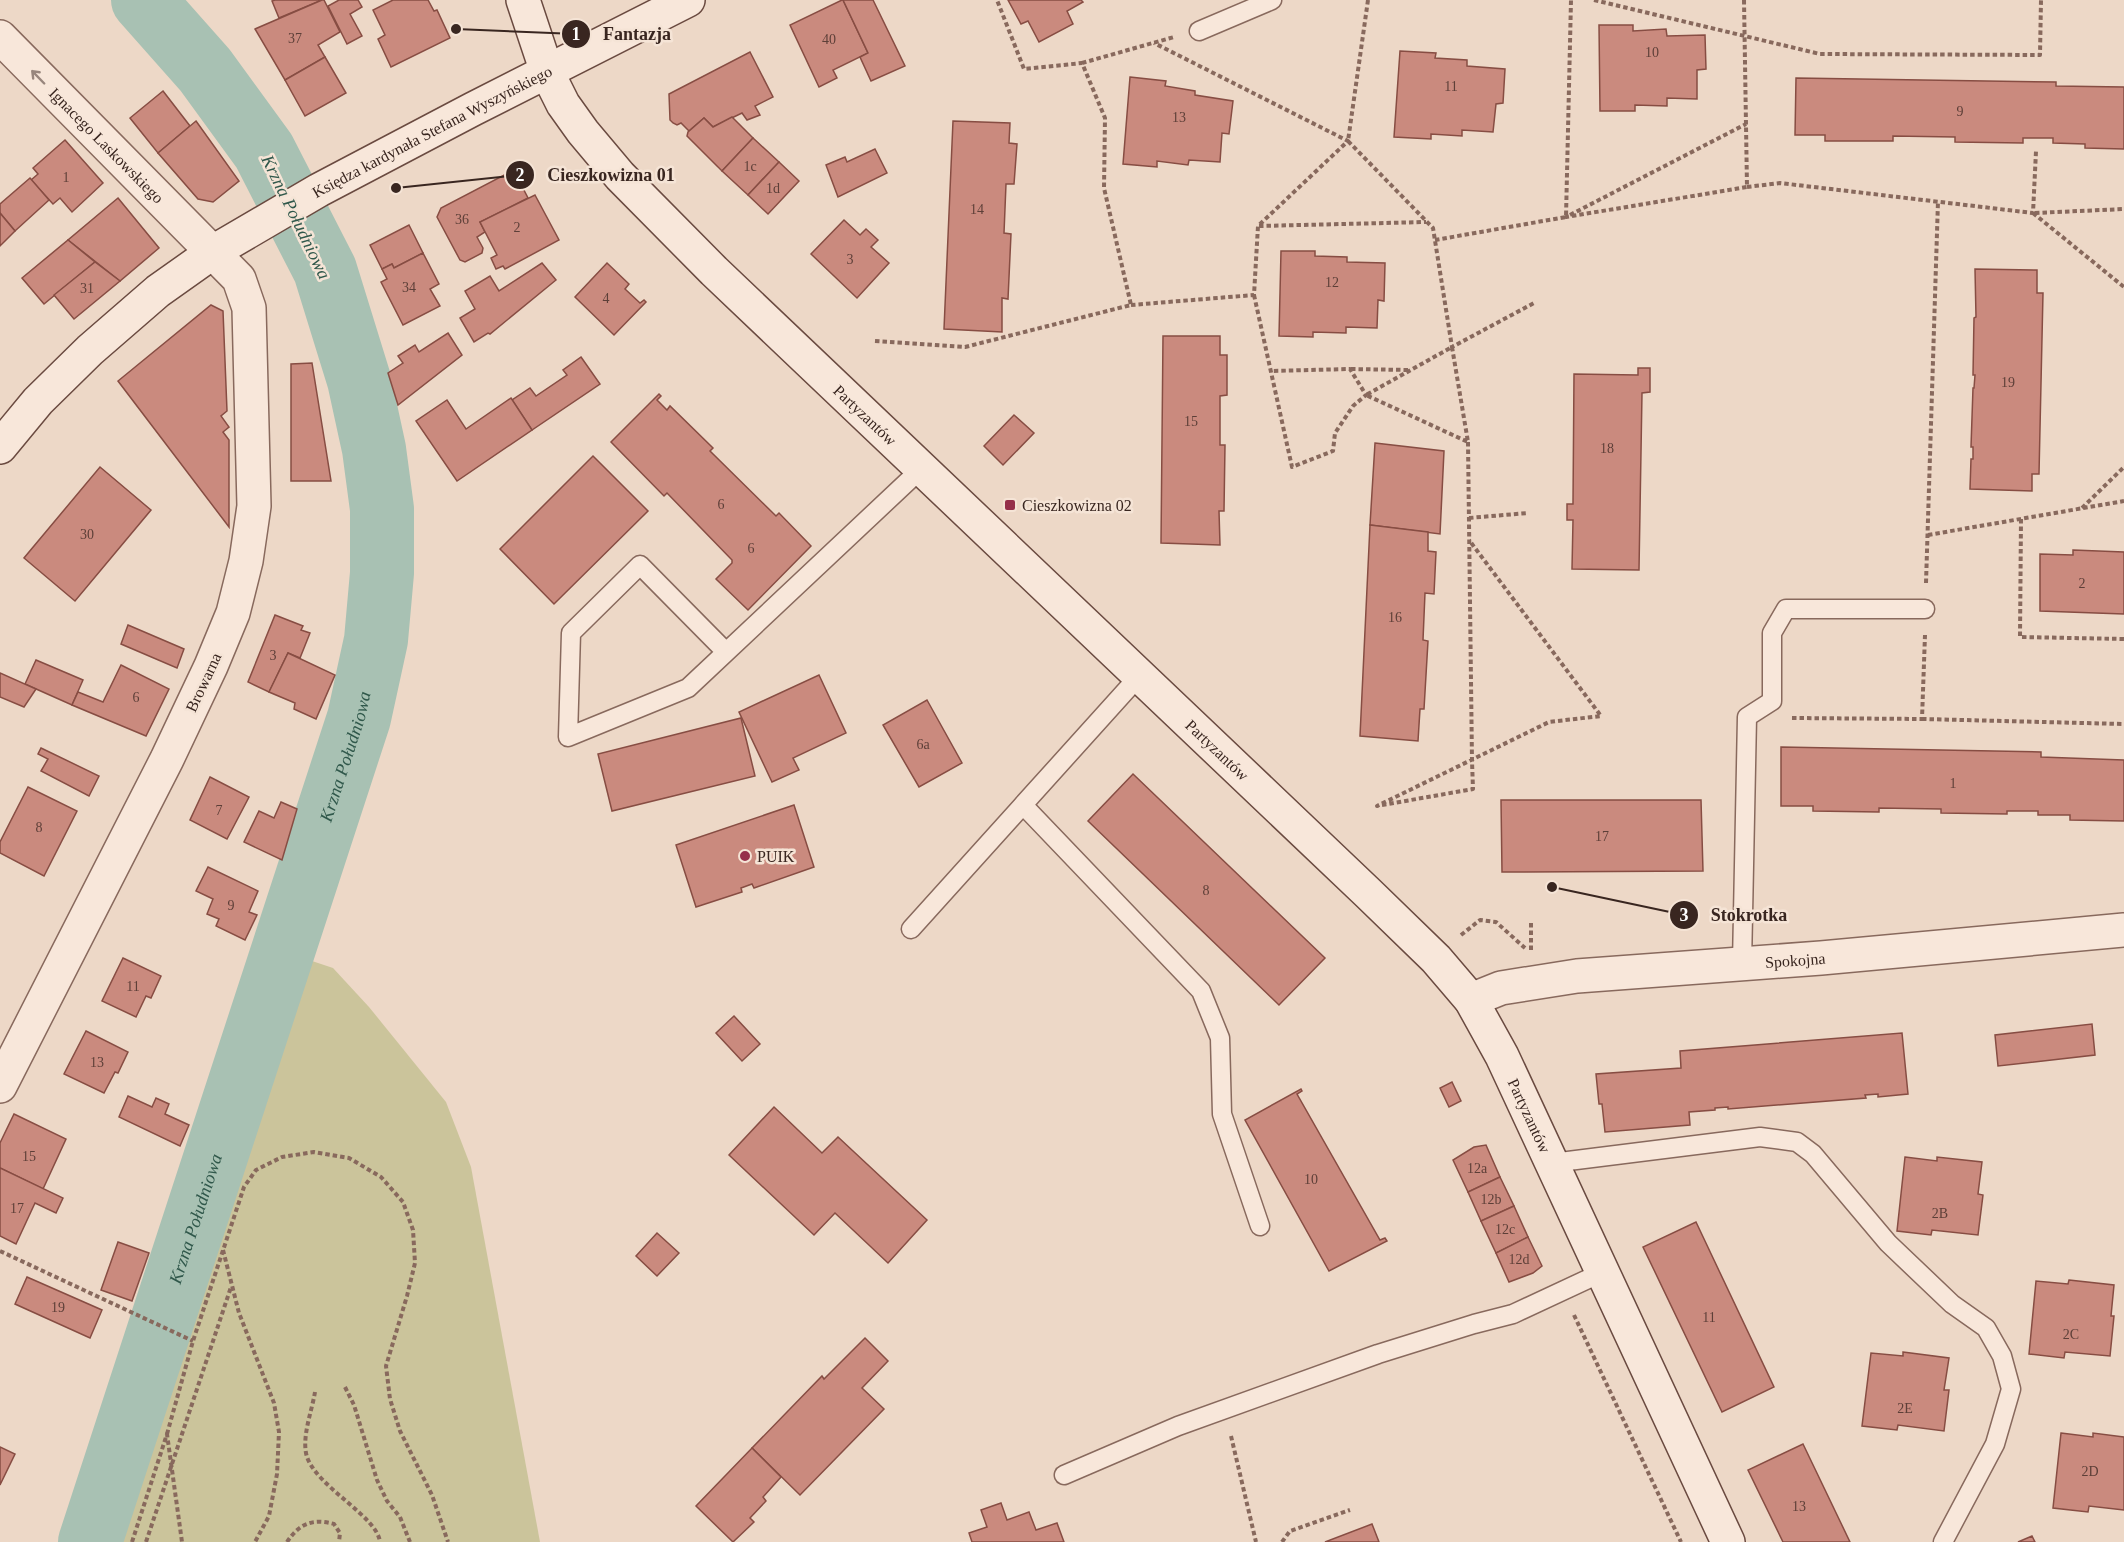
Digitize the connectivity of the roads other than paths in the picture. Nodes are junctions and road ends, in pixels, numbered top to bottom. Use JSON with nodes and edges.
{"nodes":[{"id":1,"x":522,"y":0,"type":"edge"},
{"id":2,"x":688,"y":0,"type":"edge"},
{"id":3,"x":1272,"y":0,"type":"edge"},
{"id":4,"x":1199,"y":31,"type":"road end"},
{"id":5,"x":0,"y":37,"type":"edge"},
{"id":6,"x":547,"y":72,"type":"junction"},
{"id":7,"x":213,"y":252,"type":"junction"},
{"id":8,"x":0,"y":447,"type":"edge"},
{"id":9,"x":922,"y":468,"type":"junction"},
{"id":10,"x":1925,"y":609,"type":"road end"},
{"id":11,"x":726,"y":652,"type":"junction"},
{"id":12,"x":1140,"y":675,"type":"junction"},
{"id":13,"x":1023,"y":805,"type":"junction"},
{"id":14,"x":911,"y":929,"type":"dead end"},
{"id":15,"x":2124,"y":930,"type":"edge"},
{"id":16,"x":1742,"y":964,"type":"junction"},
{"id":17,"x":1471,"y":1000,"type":"junction"},
{"id":18,"x":0,"y":1086,"type":"edge"},
{"id":19,"x":1552,"y":1163,"type":"junction"},
{"id":20,"x":1260,"y":1226,"type":"dead end"},
{"id":21,"x":1603,"y":1272,"type":"junction"},
{"id":22,"x":1064,"y":1475,"type":"dead end"},
{"id":23,"x":1728,"y":1542,"type":"edge"},
{"id":24,"x":1943,"y":1542,"type":"edge"}],
"edges":[{"from":1,"to":6,"type":"street","name":"Partyzantów"},
{"from":2,"to":6,"type":"street","name":"Księdza kardynała Stefana Wyszyńskiego"},
{"from":3,"to":4,"type":"lane"},
{"from":7,"to":5,"type":"street","name":"Ignacego Laskowskiego","one_way":true},
{"from":6,"to":7,"type":"street","name":"Księdza kardynała Stefana Wyszyńskiego"},
{"from":6,"to":9,"type":"street","name":"Partyzantów"},
{"from":7,"to":8,"type":"street","name":"Księdza kardynała Stefana Wyszyńskiego"},
{"from":7,"to":18,"type":"street","name":"Browarna"},
{"from":9,"to":11,"type":"lane"},
{"from":9,"to":12,"type":"street","name":"Partyzantów"},
{"from":10,"to":16,"type":"lane"},
{"from":11,"to":11,"type":"lane"},
{"from":12,"to":13,"type":"lane"},
{"from":12,"to":17,"type":"street","name":"Partyzantów"},
{"from":13,"to":14,"type":"lane"},
{"from":13,"to":20,"type":"lane"},
{"from":15,"to":16,"type":"street","name":"Spokojna"},
{"from":16,"to":17,"type":"street","name":"Spokojna"},
{"from":17,"to":19,"type":"street","name":"Partyzantów"},
{"from":19,"to":21,"type":"street","name":"Partyzantów"},
{"from":19,"to":24,"type":"lane"},
{"from":21,"to":22,"type":"lane"},
{"from":21,"to":23,"type":"street","name":"Partyzantów"}]}
